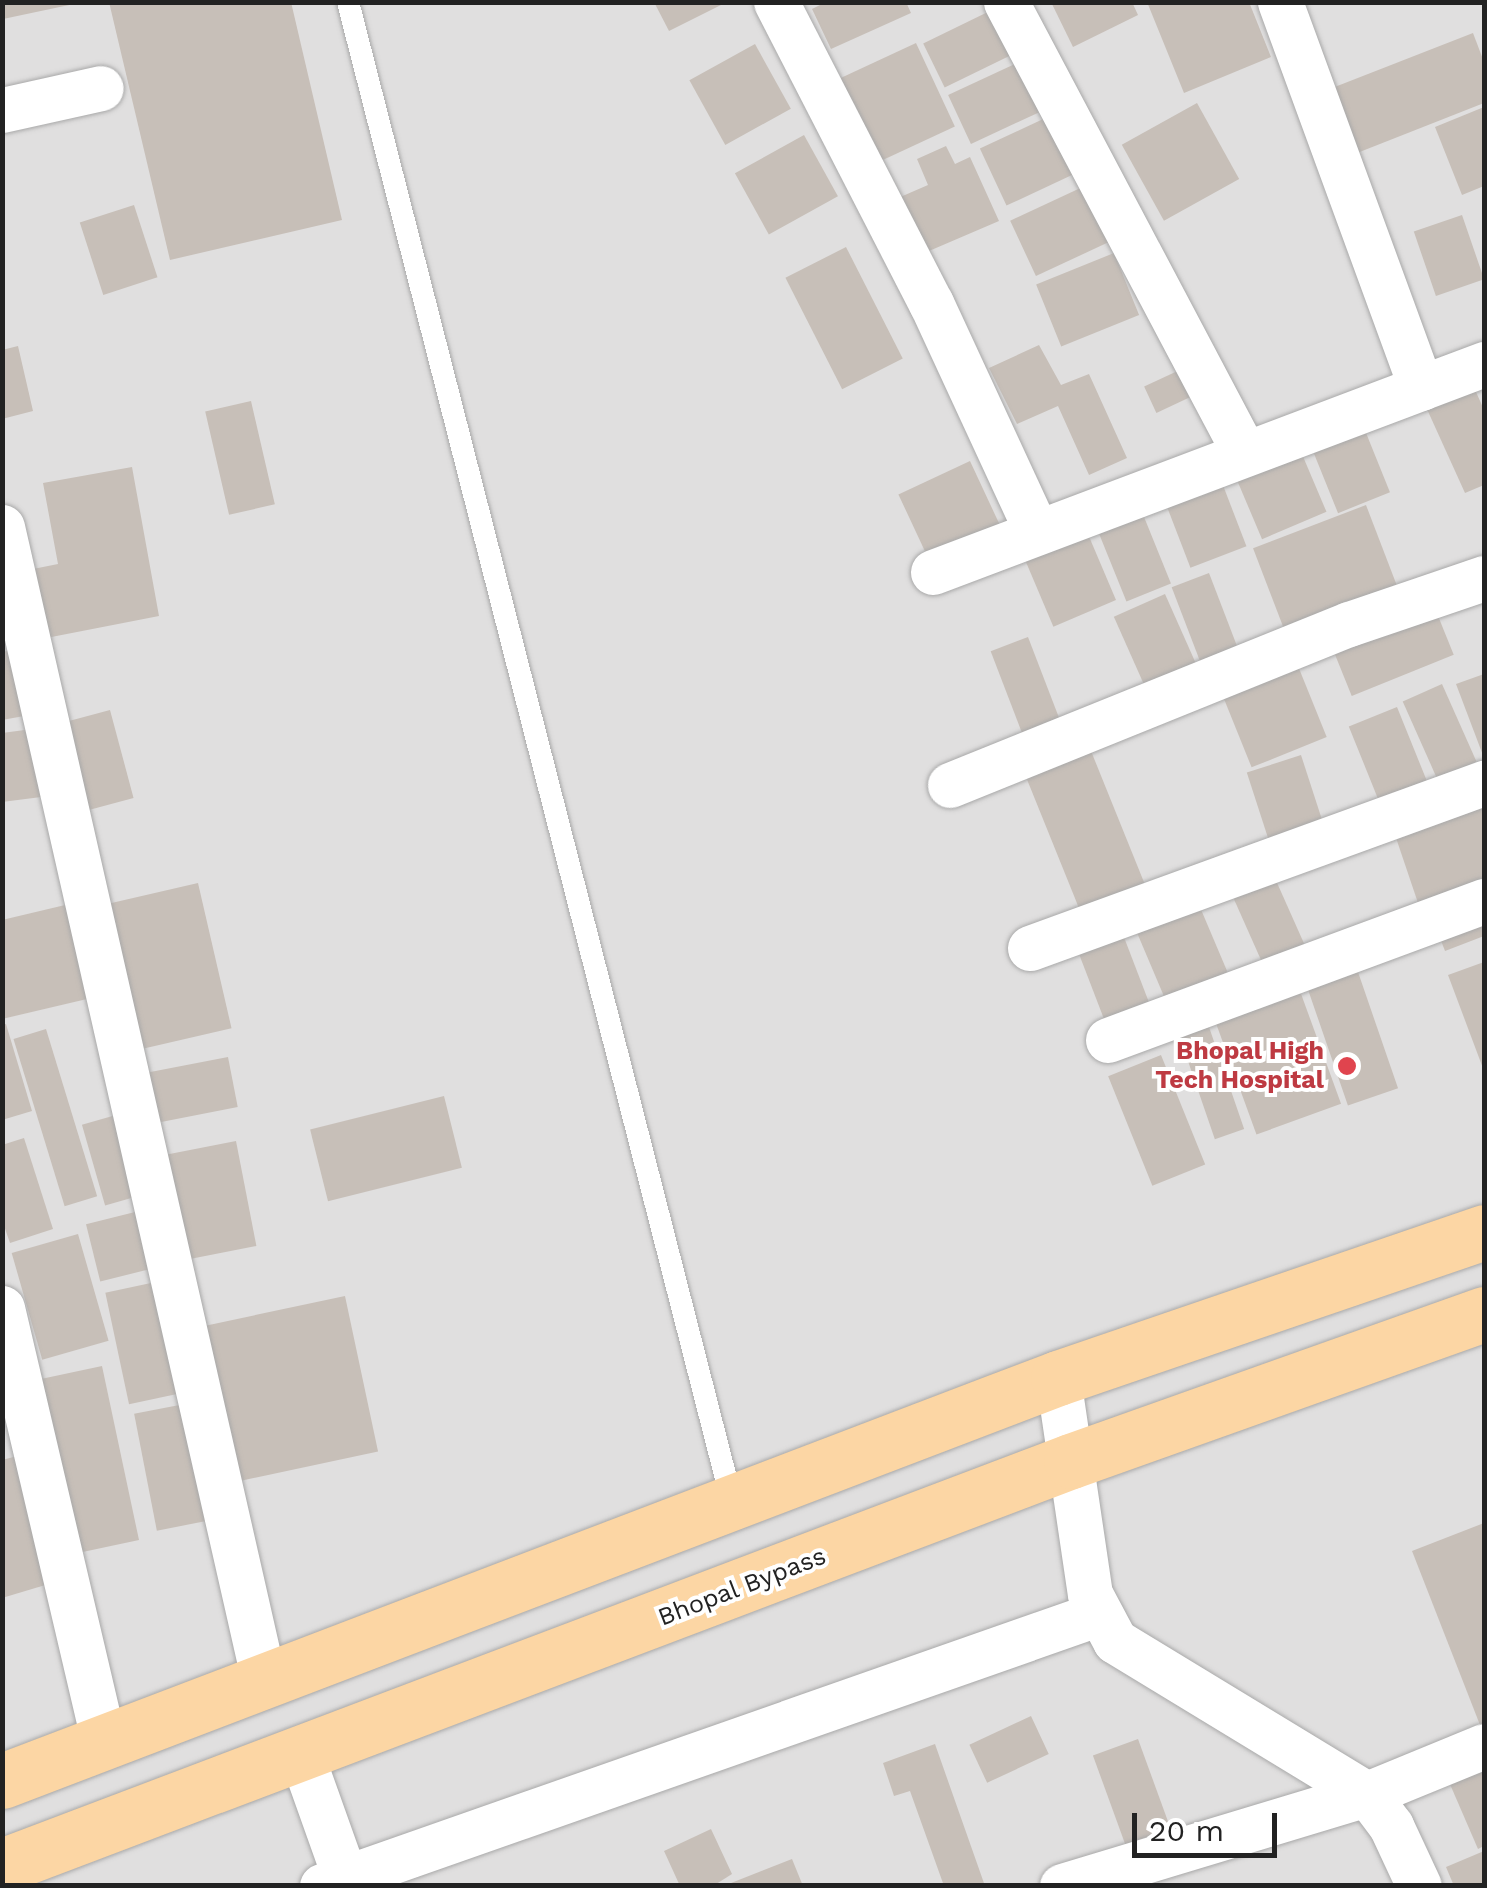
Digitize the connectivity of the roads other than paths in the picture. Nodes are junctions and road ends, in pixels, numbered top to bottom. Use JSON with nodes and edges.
{"nodes":[{"id":1,"x":348,"y":2,"type":"edge"},
{"id":2,"x":776,"y":2,"type":"edge"},
{"id":3,"x":1006,"y":2,"type":"edge"},
{"id":4,"x":1280,"y":2,"type":"edge"},
{"id":5,"x":100,"y":88,"type":"dead end"},
{"id":6,"x":2,"y":110,"type":"edge"},
{"id":7,"x":1484,"y":364,"type":"edge"},
{"id":8,"x":1421,"y":388,"type":"junction"},
{"id":9,"x":1245,"y":454,"type":"junction"},
{"id":10,"x":2,"y":527,"type":"edge"},
{"id":11,"x":1038,"y":532,"type":"junction"},
{"id":12,"x":933,"y":572,"type":"dead end"},
{"id":13,"x":1484,"y":578,"type":"edge"},
{"id":14,"x":1484,"y":783,"type":"edge"},
{"id":15,"x":950,"y":785,"type":"dead end"},
{"id":16,"x":1484,"y":901,"type":"edge"},
{"id":17,"x":1030,"y":948,"type":"dead end"},
{"id":18,"x":1108,"y":1040,"type":"dead end"},
{"id":19,"x":1484,"y":1232,"type":"edge"},
{"id":20,"x":2,"y":1308,"type":"edge"},
{"id":21,"x":1484,"y":1314,"type":"edge"},
{"id":22,"x":1058,"y":1378,"type":"junction"},
{"id":23,"x":19,"y":1443,"type":"edge"},
{"id":24,"x":1071,"y":1461,"type":"junction"},
{"id":25,"x":732,"y":1502,"type":"junction"},
{"id":26,"x":1097,"y":1614,"type":"junction"},
{"id":27,"x":264,"y":1681,"type":"junction"},
{"id":28,"x":104,"y":1742,"type":"junction"},
{"id":29,"x":1484,"y":1746,"type":"edge"},
{"id":30,"x":301,"y":1754,"type":"junction"},
{"id":31,"x":2,"y":1780,"type":"edge"},
{"id":32,"x":1367,"y":1794,"type":"junction"},
{"id":33,"x":2,"y":1866,"type":"edge"},
{"id":34,"x":339,"y":1883,"type":"edge"},
{"id":35,"x":1062,"y":1886,"type":"edge"},
{"id":36,"x":1420,"y":1886,"type":"edge"}],
"edges":[{"from":1,"to":25,"type":"lane"},
{"from":2,"to":11,"type":"street"},
{"from":3,"to":9,"type":"street"},
{"from":4,"to":8,"type":"street"},
{"from":5,"to":6,"type":"street"},
{"from":7,"to":8,"type":"street"},
{"from":8,"to":9,"type":"street"},
{"from":9,"to":11,"type":"street"},
{"from":10,"to":27,"type":"street"},
{"from":11,"to":12,"type":"street"},
{"from":13,"to":15,"type":"street"},
{"from":14,"to":17,"type":"street"},
{"from":16,"to":18,"type":"street"},
{"from":19,"to":22,"type":"main road"},
{"from":20,"to":23,"type":"street"},
{"from":21,"to":24,"type":"main road","name":"Bhopal Bypass"},
{"from":22,"to":24,"type":"street"},
{"from":22,"to":25,"type":"main road"},
{"from":23,"to":28,"type":"street"},
{"from":24,"to":26,"type":"street"},
{"from":24,"to":30,"type":"main road","name":"Bhopal Bypass"},
{"from":25,"to":27,"type":"main road"},
{"from":26,"to":32,"type":"street"},
{"from":26,"to":34,"type":"street"},
{"from":27,"to":28,"type":"main road"},
{"from":28,"to":31,"type":"main road"},
{"from":29,"to":32,"type":"street"},
{"from":30,"to":33,"type":"main road","name":"Bhopal Bypass"},
{"from":30,"to":34,"type":"street"},
{"from":32,"to":35,"type":"street"},
{"from":32,"to":36,"type":"street"}]}
